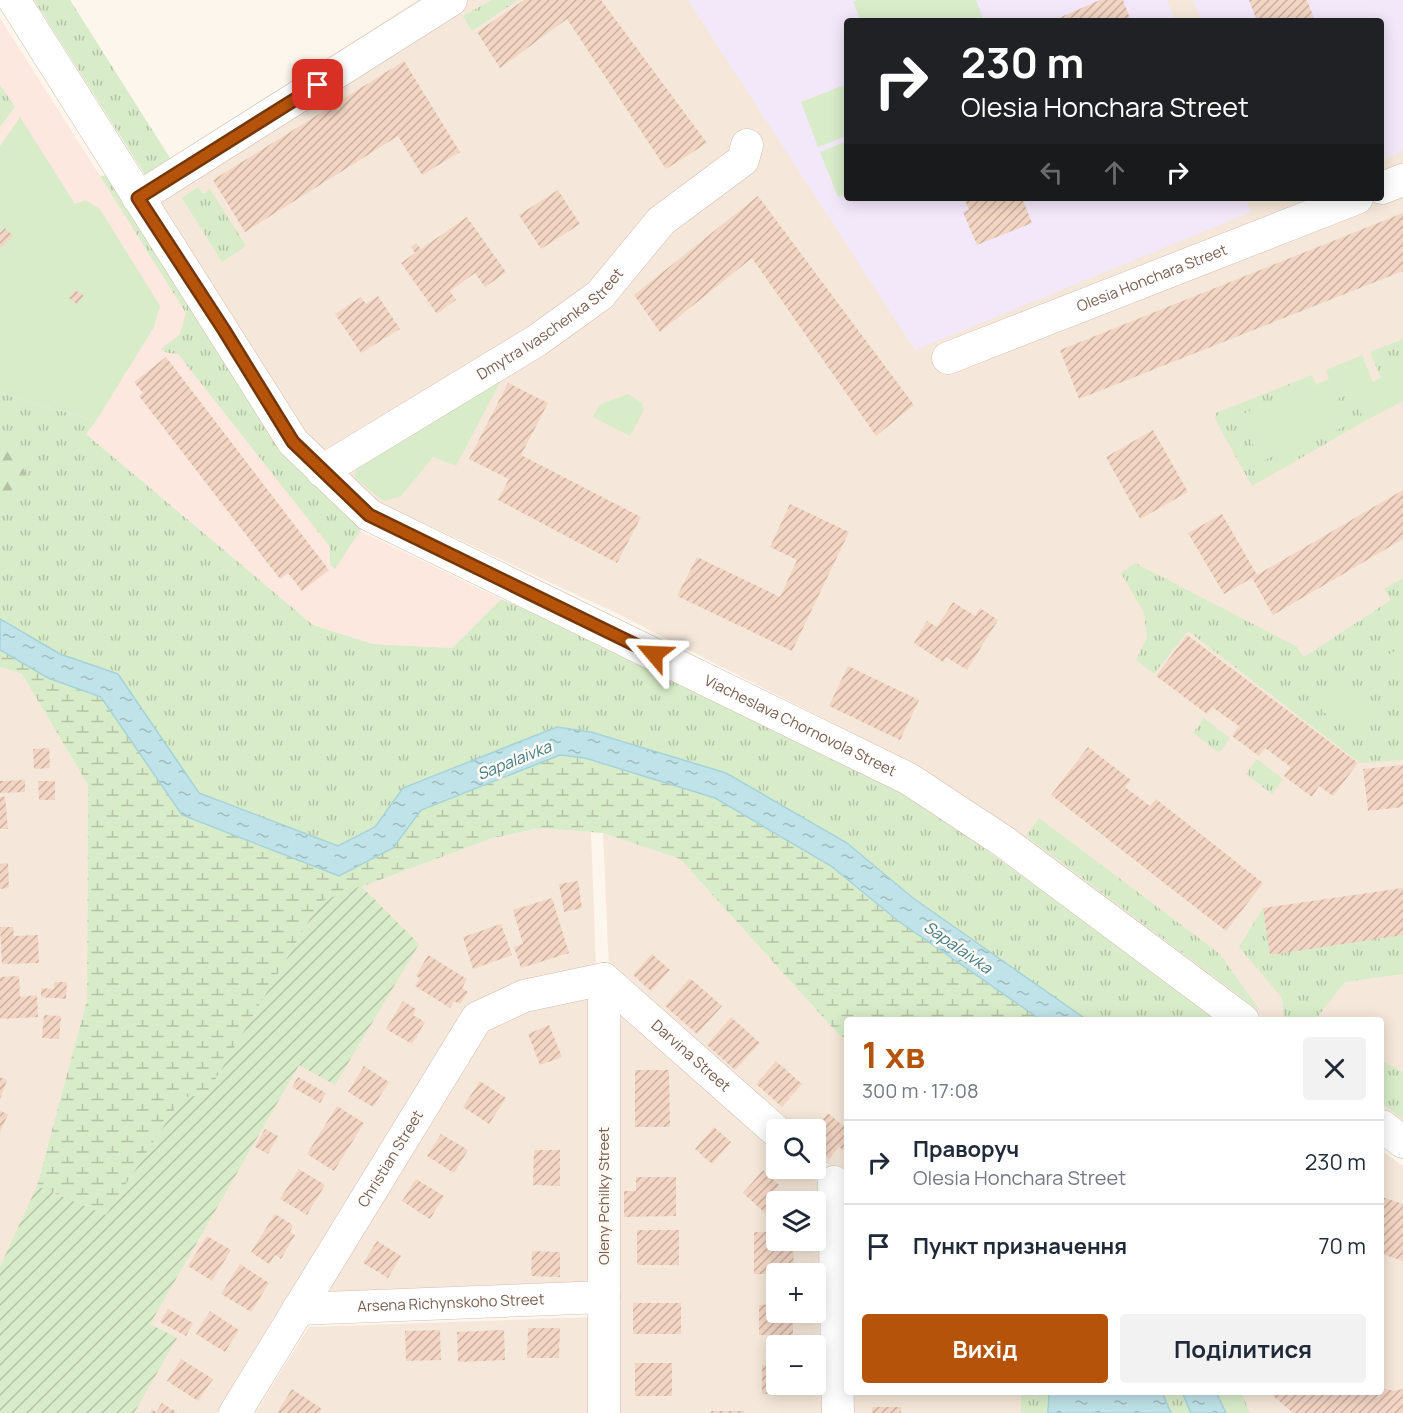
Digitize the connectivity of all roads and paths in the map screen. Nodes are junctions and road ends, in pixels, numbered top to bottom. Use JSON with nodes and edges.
{"nodes":[{"id":1,"x":14,"y":0,"type":"edge"},
{"id":2,"x":451,"y":0,"type":"edge"},
{"id":3,"x":747,"y":146,"type":"dead end"},
{"id":4,"x":1403,"y":180,"type":"edge"},
{"id":5,"x":1384,"y":187,"type":"edge"},
{"id":6,"x":138,"y":198,"type":"junction"},
{"id":7,"x":1349,"y":201,"type":"edge"},
{"id":8,"x":948,"y":358,"type":"dead end"},
{"id":9,"x":322,"y":471,"type":"junction"},
{"id":10,"x":604,"y":979,"type":"junction"},
{"id":11,"x":1238,"y":1017,"type":"edge"},
{"id":12,"x":766,"y":1122,"type":"edge"},
{"id":13,"x":1384,"y":1128,"type":"edge"},
{"id":14,"x":1403,"y":1142,"type":"edge"},
{"id":15,"x":833,"y":1177,"type":"edge"},
{"id":16,"x":604,"y":1297,"type":"junction"},
{"id":17,"x":298,"y":1309,"type":"junction"},
{"id":18,"x":235,"y":1413,"type":"edge"},
{"id":19,"x":604,"y":1413,"type":"edge"},
{"id":20,"x":838,"y":1413,"type":"edge"}],
"edges":[{"from":1,"to":6,"type":"street","name":"Viacheslava Chornovola Street"},
{"from":2,"to":6,"type":"street"},
{"from":3,"to":9,"type":"street","name":"Dmytra Ivaschenka Street"},
{"from":4,"to":5,"type":"street"},
{"from":6,"to":9,"type":"street","name":"Viacheslava Chornovola Street"},
{"from":7,"to":8,"type":"street","name":"Olesia Honchara Street"},
{"from":9,"to":11,"type":"street","name":"Viacheslava Chornovola Street"},
{"from":10,"to":12,"type":"street","name":"Darvina Street"},
{"from":10,"to":16,"type":"street","name":"Oleny Pchilky Street"},
{"from":10,"to":17,"type":"street","name":"Christian Street"},
{"from":13,"to":14,"type":"street"},
{"from":15,"to":20,"type":"street"},
{"from":16,"to":17,"type":"street","name":"Arsena Richynskoho Street"},
{"from":16,"to":19,"type":"street","name":"Oleny Pchilky Street"},
{"from":17,"to":18,"type":"street","name":"Christian Street"}]}
